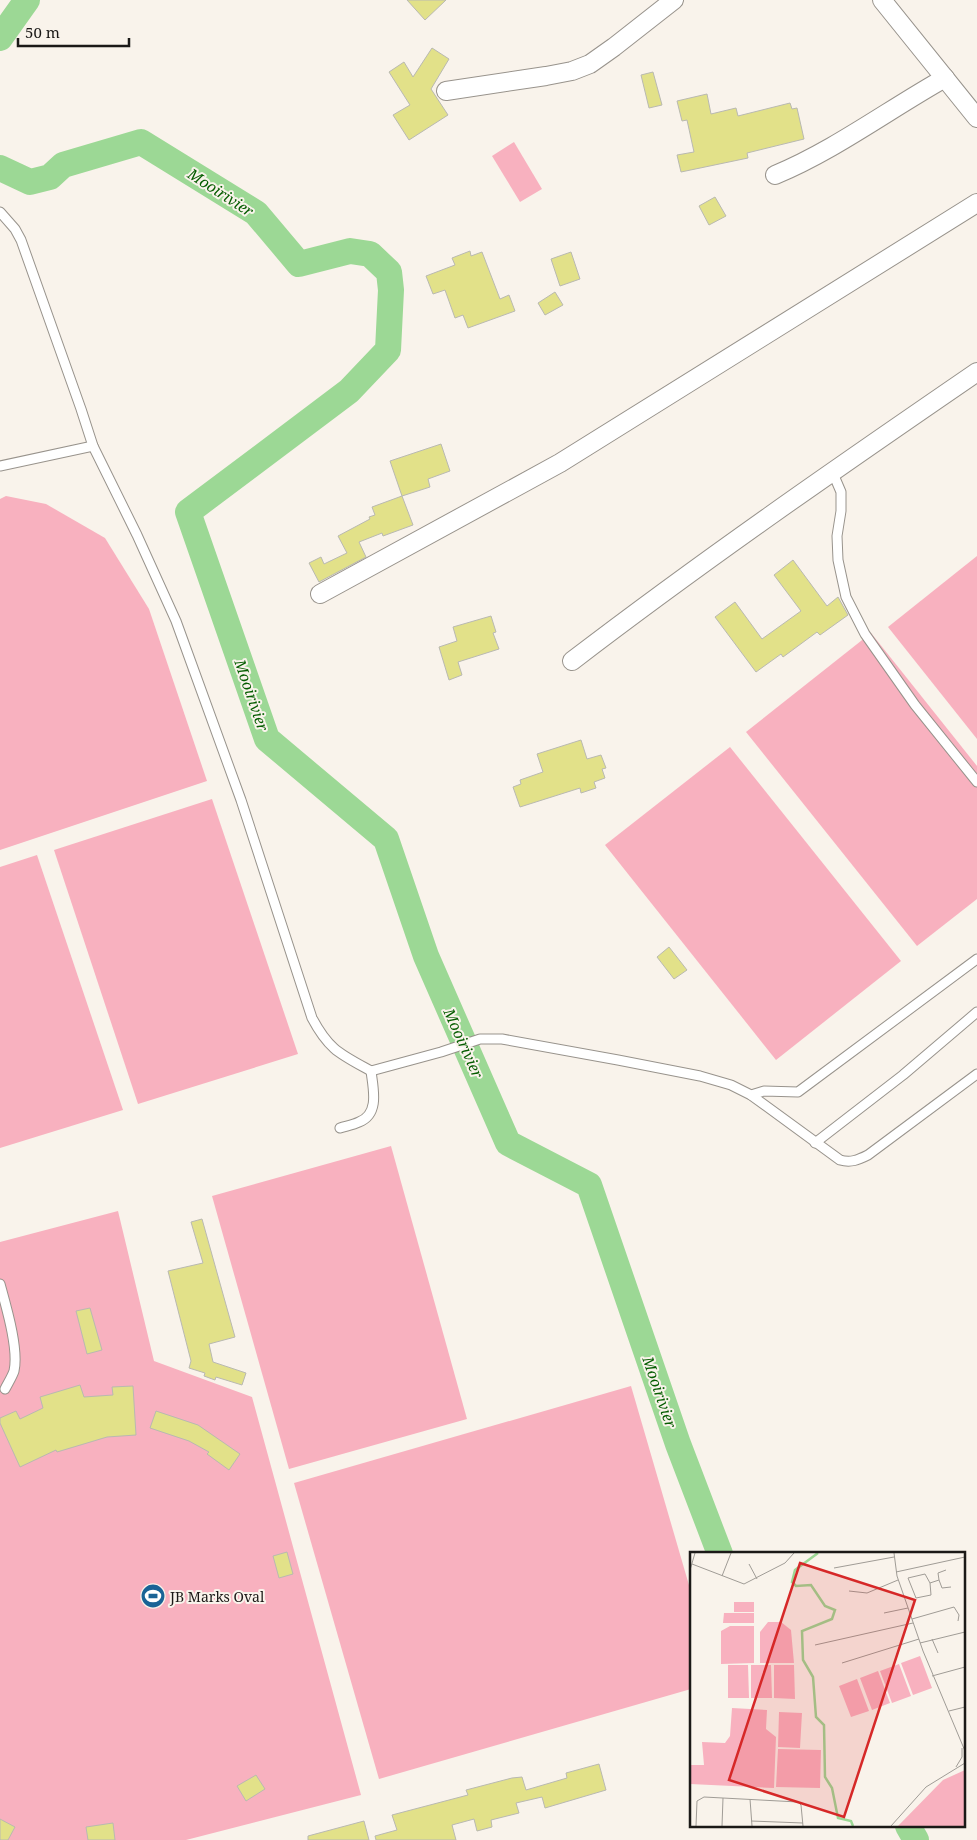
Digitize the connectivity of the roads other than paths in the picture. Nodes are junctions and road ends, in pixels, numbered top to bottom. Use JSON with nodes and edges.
{"nodes":[{"id":1,"x":674,"y":0,"type":"edge"},
{"id":2,"x":882,"y":0,"type":"edge"},
{"id":3,"x":945,"y":78,"type":"junction"},
{"id":4,"x":446,"y":91,"type":"dead end"},
{"id":5,"x":977,"y":118,"type":"edge"},
{"id":6,"x":775,"y":175,"type":"dead end"},
{"id":7,"x":977,"y":202,"type":"edge"},
{"id":8,"x":0,"y":212,"type":"edge"},
{"id":9,"x":977,"y":372,"type":"edge"},
{"id":10,"x":93,"y":446,"type":"junction"},
{"id":11,"x":0,"y":466,"type":"edge"},
{"id":12,"x":832,"y":471,"type":"junction"},
{"id":13,"x":320,"y":594,"type":"dead end"},
{"id":14,"x":572,"y":661,"type":"dead end"},
{"id":15,"x":977,"y":782,"type":"edge"},
{"id":16,"x":977,"y":959,"type":"edge"},
{"id":17,"x":977,"y":1012,"type":"edge"},
{"id":18,"x":371,"y":1071,"type":"junction"},
{"id":19,"x":977,"y":1074,"type":"edge"},
{"id":20,"x":751,"y":1095,"type":"junction"},
{"id":21,"x":340,"y":1128,"type":"dead end"},
{"id":22,"x":815,"y":1143,"type":"junction"},
{"id":23,"x":0,"y":1284,"type":"edge"},
{"id":24,"x":6,"y":1389,"type":"dead end"}],
"edges":[{"from":1,"to":4,"type":"street"},
{"from":2,"to":3,"type":"street"},
{"from":3,"to":5,"type":"street"},
{"from":3,"to":6,"type":"street"},
{"from":7,"to":13,"type":"street"},
{"from":8,"to":10,"type":"lane"},
{"from":9,"to":12,"type":"street"},
{"from":10,"to":11,"type":"lane"},
{"from":10,"to":18,"type":"lane"},
{"from":12,"to":14,"type":"street"},
{"from":12,"to":15,"type":"lane"},
{"from":16,"to":20,"type":"lane"},
{"from":17,"to":22,"type":"lane"},
{"from":18,"to":20,"type":"lane"},
{"from":18,"to":21,"type":"lane"},
{"from":19,"to":22,"type":"lane"},
{"from":20,"to":22,"type":"lane"},
{"from":23,"to":24,"type":"lane"}]}
